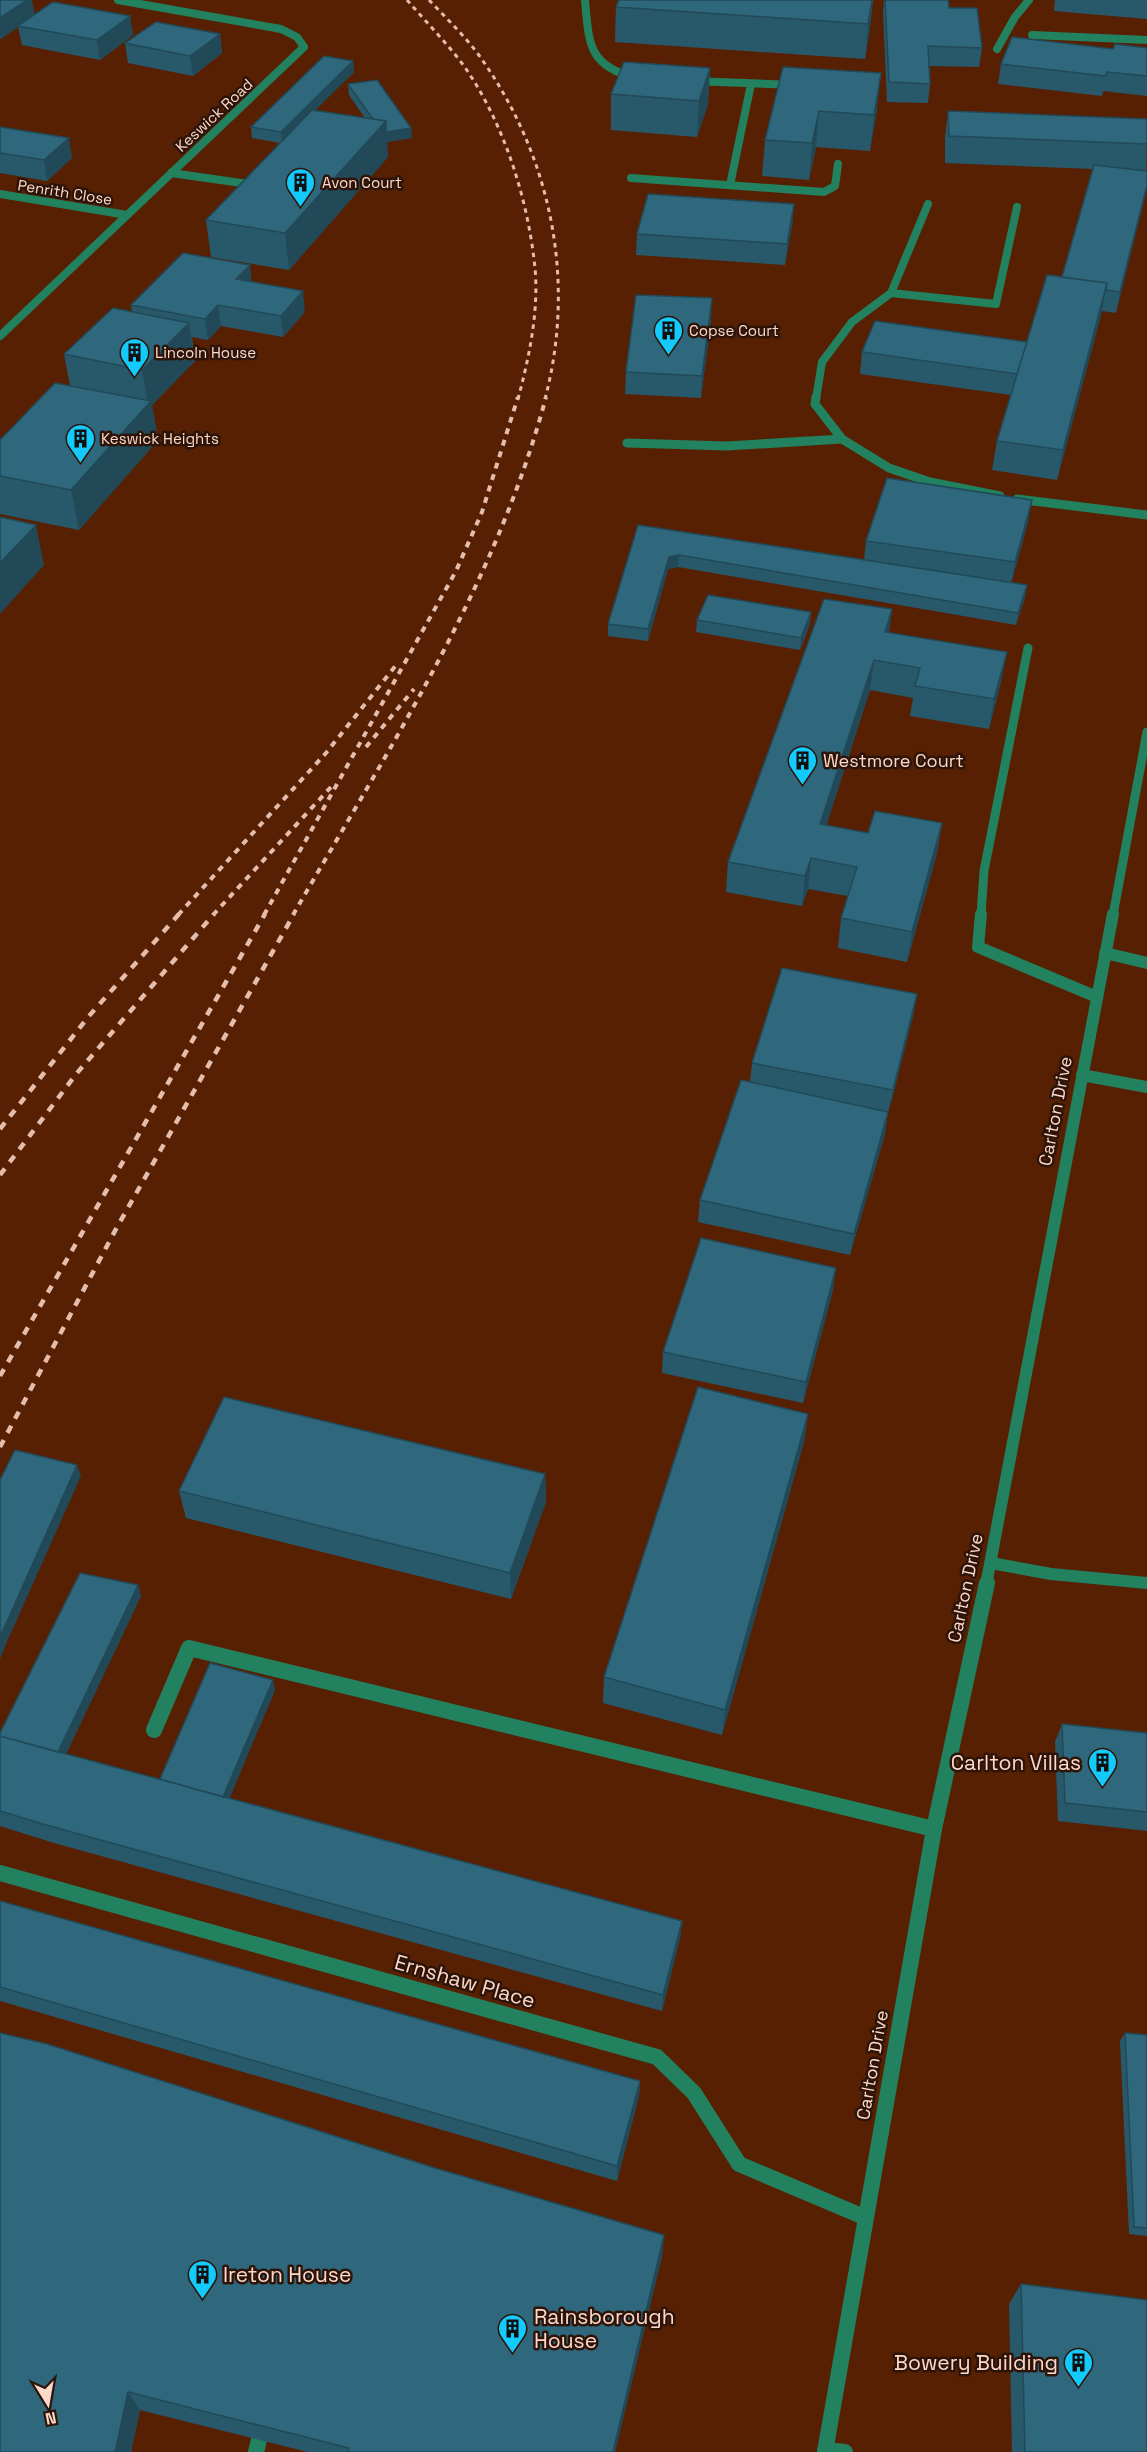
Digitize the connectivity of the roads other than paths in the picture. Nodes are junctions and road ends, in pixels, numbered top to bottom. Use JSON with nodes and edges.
{"nodes":[{"id":1,"x":118,"y":0,"type":"edge"},
{"id":2,"x":585,"y":0,"type":"edge"},
{"id":3,"x":1029,"y":0,"type":"edge"},
{"id":4,"x":1032,"y":35,"type":"dead end"},
{"id":5,"x":1147,"y":40,"type":"edge"},
{"id":6,"x":997,"y":49,"type":"dead end"},
{"id":7,"x":641,"y":79,"type":"edge"},
{"id":8,"x":685,"y":81,"type":"edge"},
{"id":9,"x":751,"y":84,"type":"junction"},
{"id":10,"x":809,"y":86,"type":"edge"},
{"id":11,"x":838,"y":164,"type":"edge"},
{"id":12,"x":171,"y":173,"type":"junction"},
{"id":13,"x":631,"y":178,"type":"dead end"},
{"id":14,"x":262,"y":185,"type":"edge"},
{"id":15,"x":730,"y":185,"type":"junction"},
{"id":16,"x":0,"y":194,"type":"edge"},
{"id":17,"x":928,"y":204,"type":"dead end"},
{"id":18,"x":1017,"y":207,"type":"dead end"},
{"id":19,"x":127,"y":215,"type":"junction"},
{"id":20,"x":891,"y":293,"type":"junction"},
{"id":21,"x":0,"y":336,"type":"edge"},
{"id":22,"x":842,"y":439,"type":"junction"},
{"id":23,"x":627,"y":442,"type":"dead end"},
{"id":24,"x":1147,"y":515,"type":"edge"},
{"id":25,"x":1028,"y":648,"type":"dead end"},
{"id":26,"x":1147,"y":732,"type":"edge"},
{"id":27,"x":1105,"y":953,"type":"junction"},
{"id":28,"x":1147,"y":963,"type":"edge"},
{"id":29,"x":1097,"y":997,"type":"junction"},
{"id":30,"x":1082,"y":1075,"type":"junction"},
{"id":31,"x":1147,"y":1087,"type":"edge"},
{"id":32,"x":991,"y":1563,"type":"junction"},
{"id":33,"x":1147,"y":1583,"type":"edge"},
{"id":34,"x":154,"y":1730,"type":"dead end"},
{"id":35,"x":934,"y":1828,"type":"junction"},
{"id":36,"x":0,"y":1873,"type":"edge"},
{"id":37,"x":864,"y":2217,"type":"junction"},
{"id":38,"x":825,"y":2451,"type":"edge"},
{"id":39,"x":845,"y":2452,"type":"edge"}],
"edges":[{"from":1,"to":12,"type":"street","name":"Keswick Road"},
{"from":2,"to":7,"type":"street"},
{"from":3,"to":6,"type":"street"},
{"from":4,"to":5,"type":"street"},
{"from":8,"to":9,"type":"street"},
{"from":9,"to":10,"type":"street"},
{"from":9,"to":15,"type":"street"},
{"from":11,"to":15,"type":"street"},
{"from":12,"to":14,"type":"street"},
{"from":12,"to":19,"type":"street","name":"Keswick Road"},
{"from":13,"to":15,"type":"street"},
{"from":16,"to":19,"type":"street","name":"Penrith Close"},
{"from":17,"to":20,"type":"street"},
{"from":18,"to":20,"type":"street"},
{"from":19,"to":21,"type":"street","name":"Keswick Road"},
{"from":20,"to":22,"type":"street"},
{"from":22,"to":23,"type":"street"},
{"from":22,"to":24,"type":"street"},
{"from":25,"to":29,"type":"street"},
{"from":26,"to":27,"type":"street","name":"Carlton Drive"},
{"from":27,"to":28,"type":"street"},
{"from":27,"to":29,"type":"street","name":"Carlton Drive"},
{"from":29,"to":30,"type":"street","name":"Carlton Drive"},
{"from":30,"to":31,"type":"street"},
{"from":30,"to":32,"type":"street","name":"Carlton Drive"},
{"from":32,"to":33,"type":"street"},
{"from":32,"to":35,"type":"street","name":"Carlton Drive"},
{"from":34,"to":35,"type":"street"},
{"from":35,"to":37,"type":"street","name":"Carlton Drive"},
{"from":36,"to":37,"type":"street","name":"Ernshaw Place"},
{"from":37,"to":38,"type":"street","name":"Carlton Drive"},
{"from":38,"to":39,"type":"street"}]}
